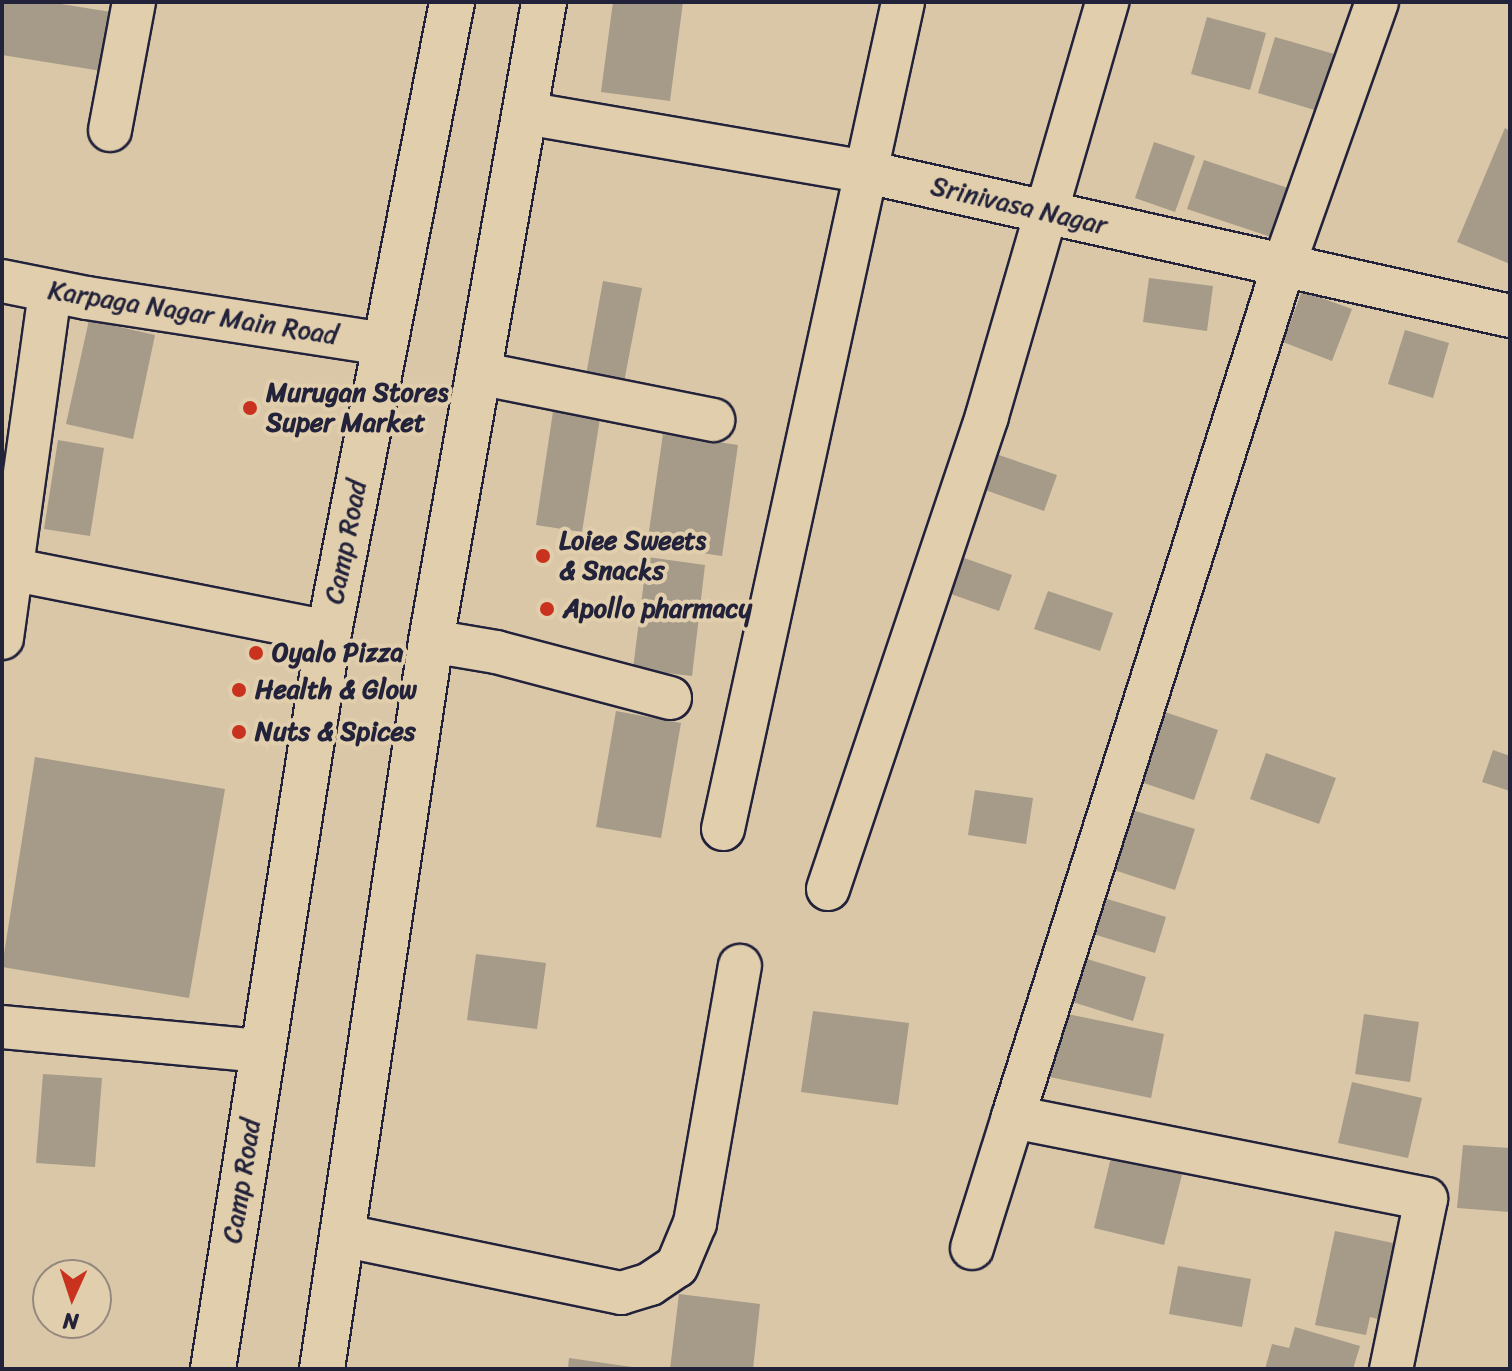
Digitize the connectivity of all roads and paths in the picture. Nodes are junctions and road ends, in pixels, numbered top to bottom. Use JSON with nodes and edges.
{"nodes":[{"id":1,"x":134,"y":2,"type":"edge"},
{"id":2,"x":452,"y":2,"type":"edge"},
{"id":3,"x":544,"y":2,"type":"edge"},
{"id":4,"x":903,"y":2,"type":"edge"},
{"id":5,"x":1107,"y":2,"type":"edge"},
{"id":6,"x":1377,"y":2,"type":"edge"},
{"id":7,"x":525,"y":113,"type":"junction"},
{"id":8,"x":110,"y":130,"type":"dead end"},
{"id":9,"x":867,"y":172,"type":"junction"},
{"id":10,"x":1047,"y":213,"type":"junction"},
{"id":11,"x":1284,"y":264,"type":"junction"},
{"id":12,"x":2,"y":281,"type":"edge"},
{"id":13,"x":50,"y":291,"type":"junction"},
{"id":14,"x":1510,"y":316,"type":"edge"},
{"id":15,"x":384,"y":344,"type":"junction"},
{"id":16,"x":478,"y":373,"type":"junction"},
{"id":17,"x":713,"y":420,"type":"dead end"},
{"id":18,"x":10,"y":569,"type":"junction"},
{"id":19,"x":329,"y":632,"type":"junction"},
{"id":20,"x":2,"y":638,"type":"edge"},
{"id":21,"x":431,"y":641,"type":"junction"},
{"id":22,"x":670,"y":698,"type":"dead end"},
{"id":23,"x":723,"y":829,"type":"dead end"},
{"id":24,"x":828,"y":889,"type":"dead end"},
{"id":25,"x":740,"y":966,"type":"dead end"},
{"id":26,"x":2,"y":1027,"type":"edge"},
{"id":27,"x":263,"y":1051,"type":"junction"},
{"id":28,"x":1013,"y":1117,"type":"junction"},
{"id":29,"x":341,"y":1235,"type":"junction"},
{"id":30,"x":972,"y":1248,"type":"dead end"},
{"id":31,"x":213,"y":1369,"type":"edge"},
{"id":32,"x":322,"y":1369,"type":"edge"},
{"id":33,"x":1391,"y":1369,"type":"edge"}],
"edges":[{"from":1,"to":8,"type":"street"},
{"from":2,"to":15,"type":"main road","name":"Camp Road"},
{"from":3,"to":7,"type":"main road"},
{"from":4,"to":9,"type":"street"},
{"from":5,"to":10,"type":"street"},
{"from":6,"to":11,"type":"street"},
{"from":7,"to":9,"type":"street","name":"Srinivasa Nagar"},
{"from":7,"to":16,"type":"main road"},
{"from":9,"to":10,"type":"street","name":"Srinivasa Nagar"},
{"from":9,"to":23,"type":"street"},
{"from":10,"to":11,"type":"street","name":"Srinivasa Nagar"},
{"from":10,"to":24,"type":"street"},
{"from":11,"to":14,"type":"street","name":"Srinivasa Nagar"},
{"from":11,"to":28,"type":"street"},
{"from":12,"to":13,"type":"street","name":"Karpaga Nagar Main Road"},
{"from":13,"to":15,"type":"street","name":"Karpaga Nagar Main Road"},
{"from":13,"to":18,"type":"street"},
{"from":15,"to":19,"type":"main road","name":"Camp Road"},
{"from":16,"to":17,"type":"street"},
{"from":16,"to":21,"type":"main road"},
{"from":18,"to":19,"type":"street"},
{"from":18,"to":20,"type":"street"},
{"from":19,"to":27,"type":"main road","name":"Camp Road"},
{"from":21,"to":22,"type":"street"},
{"from":21,"to":29,"type":"main road"},
{"from":25,"to":29,"type":"street"},
{"from":26,"to":27,"type":"street"},
{"from":27,"to":31,"type":"main road","name":"Camp Road"},
{"from":28,"to":30,"type":"street"},
{"from":28,"to":33,"type":"street"},
{"from":29,"to":32,"type":"main road"}]}
